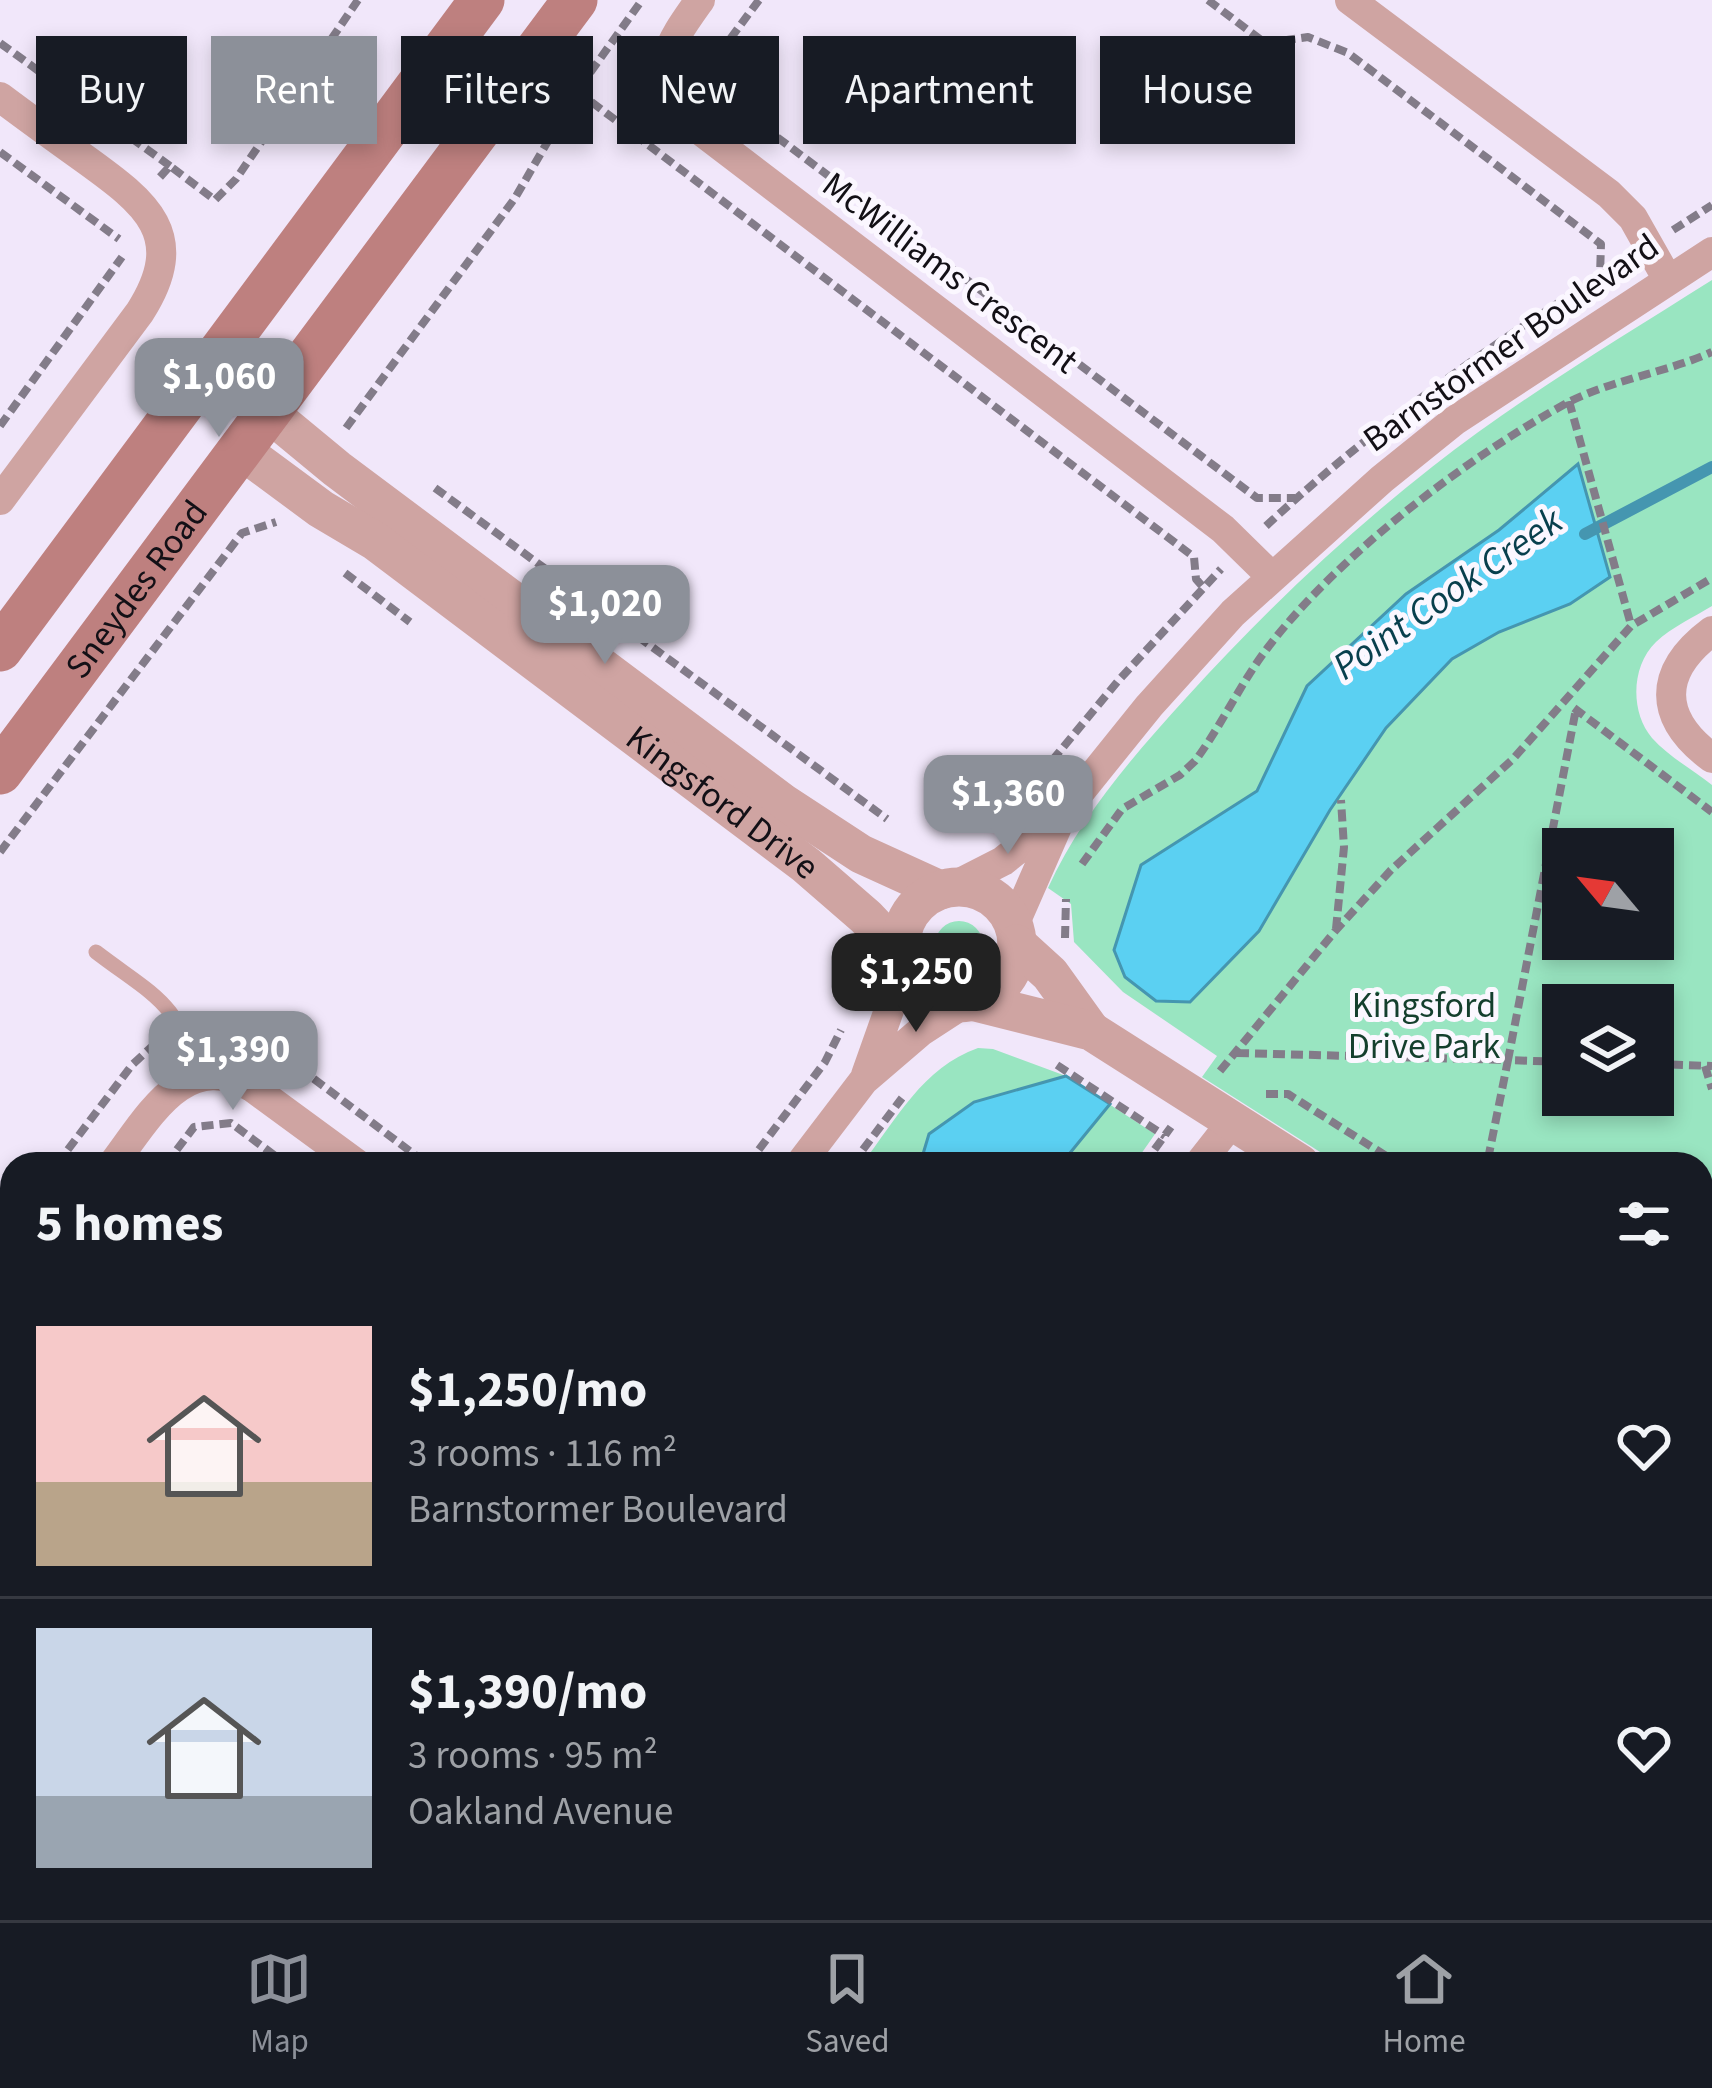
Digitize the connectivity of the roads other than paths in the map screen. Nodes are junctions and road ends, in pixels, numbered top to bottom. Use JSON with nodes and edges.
{"nodes":[{"id":1,"x":482,"y":0,"type":"edge"},
{"id":2,"x":575,"y":0,"type":"edge"},
{"id":3,"x":700,"y":0,"type":"edge"},
{"id":4,"x":1350,"y":0,"type":"edge"},
{"id":5,"x":0,"y":97,"type":"edge"},
{"id":6,"x":1712,"y":252,"type":"edge"},
{"id":7,"x":1668,"y":280,"type":"junction"},
{"id":8,"x":193,"y":390,"type":"junction"},
{"id":9,"x":268,"y":412,"type":"junction"},
{"id":10,"x":241,"y":450,"type":"junction"},
{"id":11,"x":0,"y":500,"type":"edge"},
{"id":12,"x":1271,"y":576,"type":"junction"},
{"id":13,"x":1712,"y":631,"type":"edge"},
{"id":14,"x":0,"y":649,"type":"edge"},
{"id":15,"x":1712,"y":758,"type":"edge"},
{"id":16,"x":0,"y":772,"type":"edge"},
{"id":17,"x":1062,"y":814,"type":"junction"},
{"id":18,"x":946,"y":889,"type":"junction"},
{"id":19,"x":1016,"y":935,"type":"junction"},
{"id":20,"x":96,"y":952,"type":"dead end"},
{"id":21,"x":904,"y":960,"type":"junction"},
{"id":22,"x":969,"y":1002,"type":"junction"},
{"id":23,"x":1091,"y":1031,"type":"junction"},
{"id":24,"x":197,"y":1077,"type":"junction"},
{"id":25,"x":864,"y":1080,"type":"junction"},
{"id":26,"x":1232,"y":1122,"type":"junction"},
{"id":27,"x":122,"y":1152,"type":"edge"},
{"id":28,"x":340,"y":1152,"type":"edge"},
{"id":29,"x":809,"y":1152,"type":"edge"},
{"id":30,"x":1208,"y":1152,"type":"edge"},
{"id":31,"x":1281,"y":1152,"type":"edge"}],
"edges":[{"from":1,"to":8,"type":"main road","name":"Sneydes Road"},
{"from":2,"to":9,"type":"main road","name":"Sneydes Road"},
{"from":3,"to":12,"type":"street","name":"McWilliams Crescent"},
{"from":4,"to":7,"type":"street"},
{"from":5,"to":11,"type":"street"},
{"from":6,"to":7,"type":"street","name":"Barnstormer Boulevard"},
{"from":7,"to":12,"type":"street","name":"Barnstormer Boulevard"},
{"from":8,"to":9,"type":"main road"},
{"from":8,"to":10,"type":"main road"},
{"from":8,"to":14,"type":"main road","name":"Sneydes Road"},
{"from":9,"to":10,"type":"main road","name":"Sneydes Road"},
{"from":9,"to":18,"type":"street","name":"Kingsford Drive"},
{"from":10,"to":16,"type":"main road","name":"Sneydes Road"},
{"from":10,"to":21,"type":"street","name":"Kingsford Drive"},
{"from":12,"to":17,"type":"street","name":"Barnstormer Boulevard"},
{"from":13,"to":15,"type":"street"},
{"from":17,"to":18,"type":"street","name":"Barnstormer Boulevard"},
{"from":17,"to":19,"type":"street","name":"Barnstormer Boulevard"},
{"from":18,"to":19,"type":"street"},
{"from":18,"to":21,"type":"street"},
{"from":19,"to":22,"type":"street"},
{"from":19,"to":23,"type":"street"},
{"from":20,"to":24,"type":"lane"},
{"from":21,"to":22,"type":"street"},
{"from":21,"to":25,"type":"street"},
{"from":22,"to":23,"type":"street"},
{"from":22,"to":25,"type":"street"},
{"from":23,"to":26,"type":"street"},
{"from":24,"to":27,"type":"street"},
{"from":24,"to":28,"type":"street"},
{"from":25,"to":29,"type":"street"},
{"from":26,"to":30,"type":"street"},
{"from":26,"to":31,"type":"street"}]}
